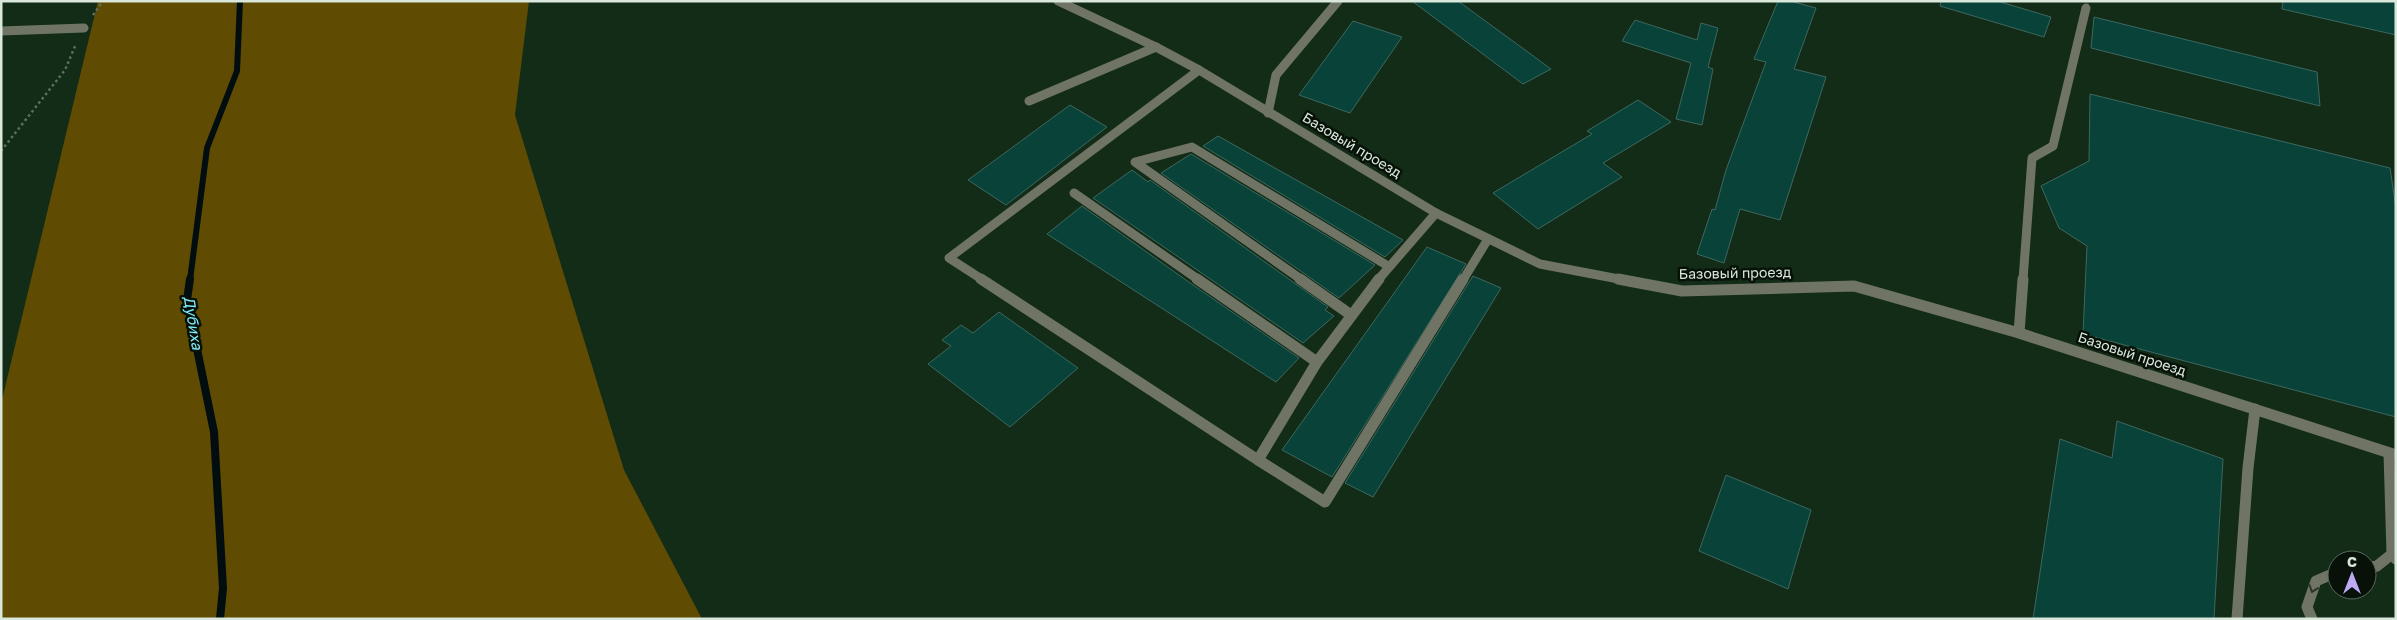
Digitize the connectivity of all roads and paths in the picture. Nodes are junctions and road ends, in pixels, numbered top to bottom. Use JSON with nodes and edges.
{"nodes":[{"id":1,"x":1058,"y":1,"type":"edge"},
{"id":2,"x":1338,"y":1,"type":"edge"},
{"id":3,"x":2086,"y":8,"type":"dead end"},
{"id":4,"x":84,"y":28,"type":"joint"},
{"id":5,"x":1,"y":31,"type":"edge"},
{"id":6,"x":1156,"y":47,"type":"junction"},
{"id":7,"x":1199,"y":70,"type":"junction"},
{"id":8,"x":1029,"y":101,"type":"dead end"},
{"id":9,"x":1268,"y":113,"type":"junction"},
{"id":10,"x":1,"y":151,"type":"edge"},
{"id":11,"x":1074,"y":193,"type":"dead end"},
{"id":12,"x":1436,"y":213,"type":"junction"},
{"id":13,"x":1488,"y":239,"type":"junction"},
{"id":14,"x":1388,"y":266,"type":"junction"},
{"id":15,"x":1351,"y":314,"type":"junction"},
{"id":16,"x":2019,"y":333,"type":"junction"},
{"id":17,"x":1317,"y":362,"type":"junction"},
{"id":18,"x":2255,"y":409,"type":"junction"},
{"id":19,"x":2392,"y":454,"type":"edge"},
{"id":20,"x":1258,"y":460,"type":"junction"},
{"id":21,"x":2394,"y":556,"type":"edge"},
{"id":22,"x":2377,"y":566,"type":"edge"},
{"id":23,"x":2327,"y":576,"type":"edge"},
{"id":24,"x":2238,"y":619,"type":"edge"},
{"id":25,"x":2312,"y":619,"type":"edge"}],
"edges":[{"from":1,"to":6,"type":"street","name":"Базовый проезд"},
{"from":2,"to":9,"type":"street"},
{"from":3,"to":16,"type":"street"},
{"from":4,"to":5,"type":"street"},
{"from":4,"to":10,"type":"path"},
{"from":6,"to":7,"type":"street","name":"Базовый проезд"},
{"from":6,"to":8,"type":"street"},
{"from":7,"to":9,"type":"street","name":"Базовый проезд"},
{"from":7,"to":20,"type":"street"},
{"from":9,"to":12,"type":"street","name":"Базовый проезд"},
{"from":11,"to":17,"type":"street"},
{"from":12,"to":13,"type":"street","name":"Базовый проезд"},
{"from":12,"to":14,"type":"street"},
{"from":13,"to":16,"type":"street","name":"Базовый проезд"},
{"from":13,"to":20,"type":"street"},
{"from":14,"to":15,"type":"street"},
{"from":14,"to":15,"type":"street"},
{"from":15,"to":17,"type":"street"},
{"from":16,"to":18,"type":"street","name":"Базовый проезд"},
{"from":17,"to":20,"type":"street"},
{"from":18,"to":19,"type":"street","name":"Базовый проезд"},
{"from":18,"to":24,"type":"street"},
{"from":19,"to":21,"type":"street"},
{"from":21,"to":22,"type":"street"},
{"from":23,"to":25,"type":"street","one_way":true}]}
